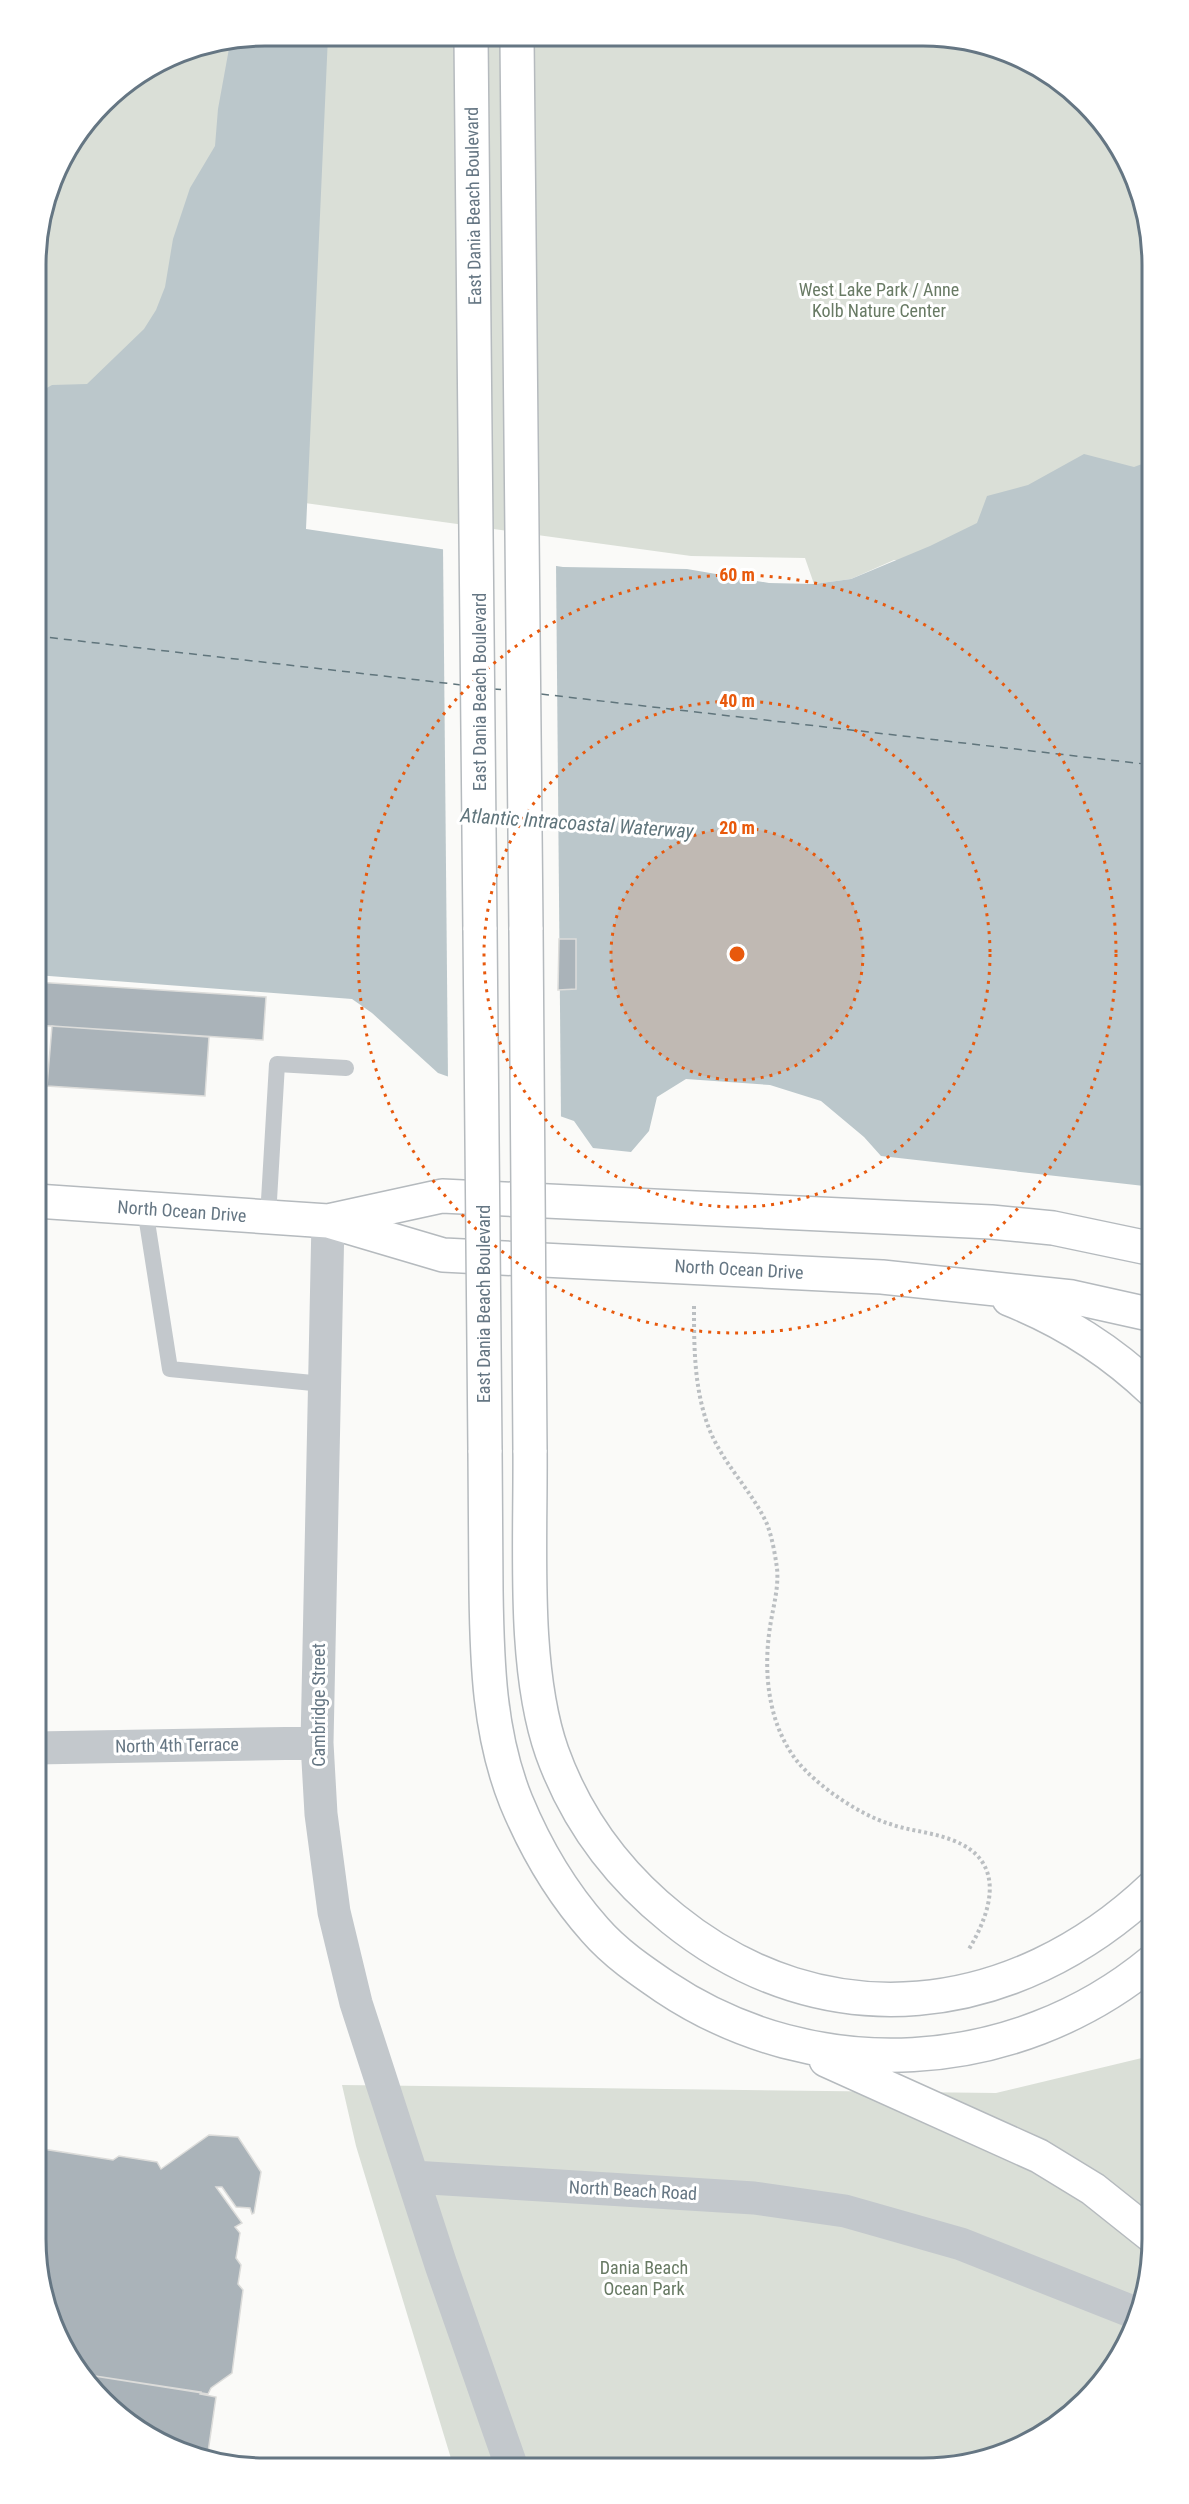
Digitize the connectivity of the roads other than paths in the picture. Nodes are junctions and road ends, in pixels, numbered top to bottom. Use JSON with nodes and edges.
{"nodes":[{"id":1,"x":471,"y":46,"type":"edge"},
{"id":2,"x":517,"y":46,"type":"edge"},
{"id":3,"x":346,"y":1068,"type":"dead end"},
{"id":4,"x":46,"y":1202,"type":"edge"},
{"id":5,"x":145,"y":1209,"type":"junction"},
{"id":6,"x":268,"y":1217,"type":"junction"},
{"id":7,"x":328,"y":1221,"type":"junction"},
{"id":8,"x":1142,"y":1247,"type":"edge"},
{"id":9,"x":961,"y":1286,"type":"junction"},
{"id":10,"x":1142,"y":1313,"type":"edge"},
{"id":11,"x":1142,"y":1382,"type":"edge"},
{"id":12,"x":323,"y":1384,"type":"junction"},
{"id":13,"x":317,"y":1743,"type":"junction"},
{"id":14,"x":46,"y":1748,"type":"edge"},
{"id":15,"x":1142,"y":1897,"type":"edge"},
{"id":16,"x":1142,"y":1970,"type":"edge"},
{"id":17,"x":781,"y":2040,"type":"junction"},
{"id":18,"x":413,"y":2177,"type":"junction"},
{"id":19,"x":1142,"y":2228,"type":"edge"},
{"id":20,"x":1130,"y":2311,"type":"edge"},
{"id":21,"x":508,"y":2457,"type":"edge"}],
"edges":[{"from":1,"to":17,"type":"main road","name":"East Dania Beach Boulevard","bridge":true},
{"from":2,"to":15,"type":"main road","bridge":true},
{"from":3,"to":6,"type":"lane"},
{"from":4,"to":5,"type":"main road","name":"North Ocean Drive"},
{"from":5,"to":6,"type":"main road","name":"North Ocean Drive"},
{"from":5,"to":12,"type":"lane"},
{"from":6,"to":7,"type":"main road","name":"North Ocean Drive"},
{"from":7,"to":8,"type":"main road","name":"North Ocean Drive"},
{"from":7,"to":9,"type":"main road","name":"North Ocean Drive"},
{"from":7,"to":12,"type":"street","name":"Cambridge Street"},
{"from":9,"to":10,"type":"main road","name":"North Ocean Drive"},
{"from":9,"to":11,"type":"main road"},
{"from":12,"to":13,"type":"street","name":"Cambridge Street"},
{"from":13,"to":14,"type":"street","name":"North 4th Terrace"},
{"from":13,"to":18,"type":"street","name":"Cambridge Street"},
{"from":16,"to":17,"type":"main road","name":"East Dania Beach Boulevard"},
{"from":17,"to":19,"type":"main road"},
{"from":18,"to":20,"type":"street","name":"North Beach Road"},
{"from":18,"to":21,"type":"street"}]}
